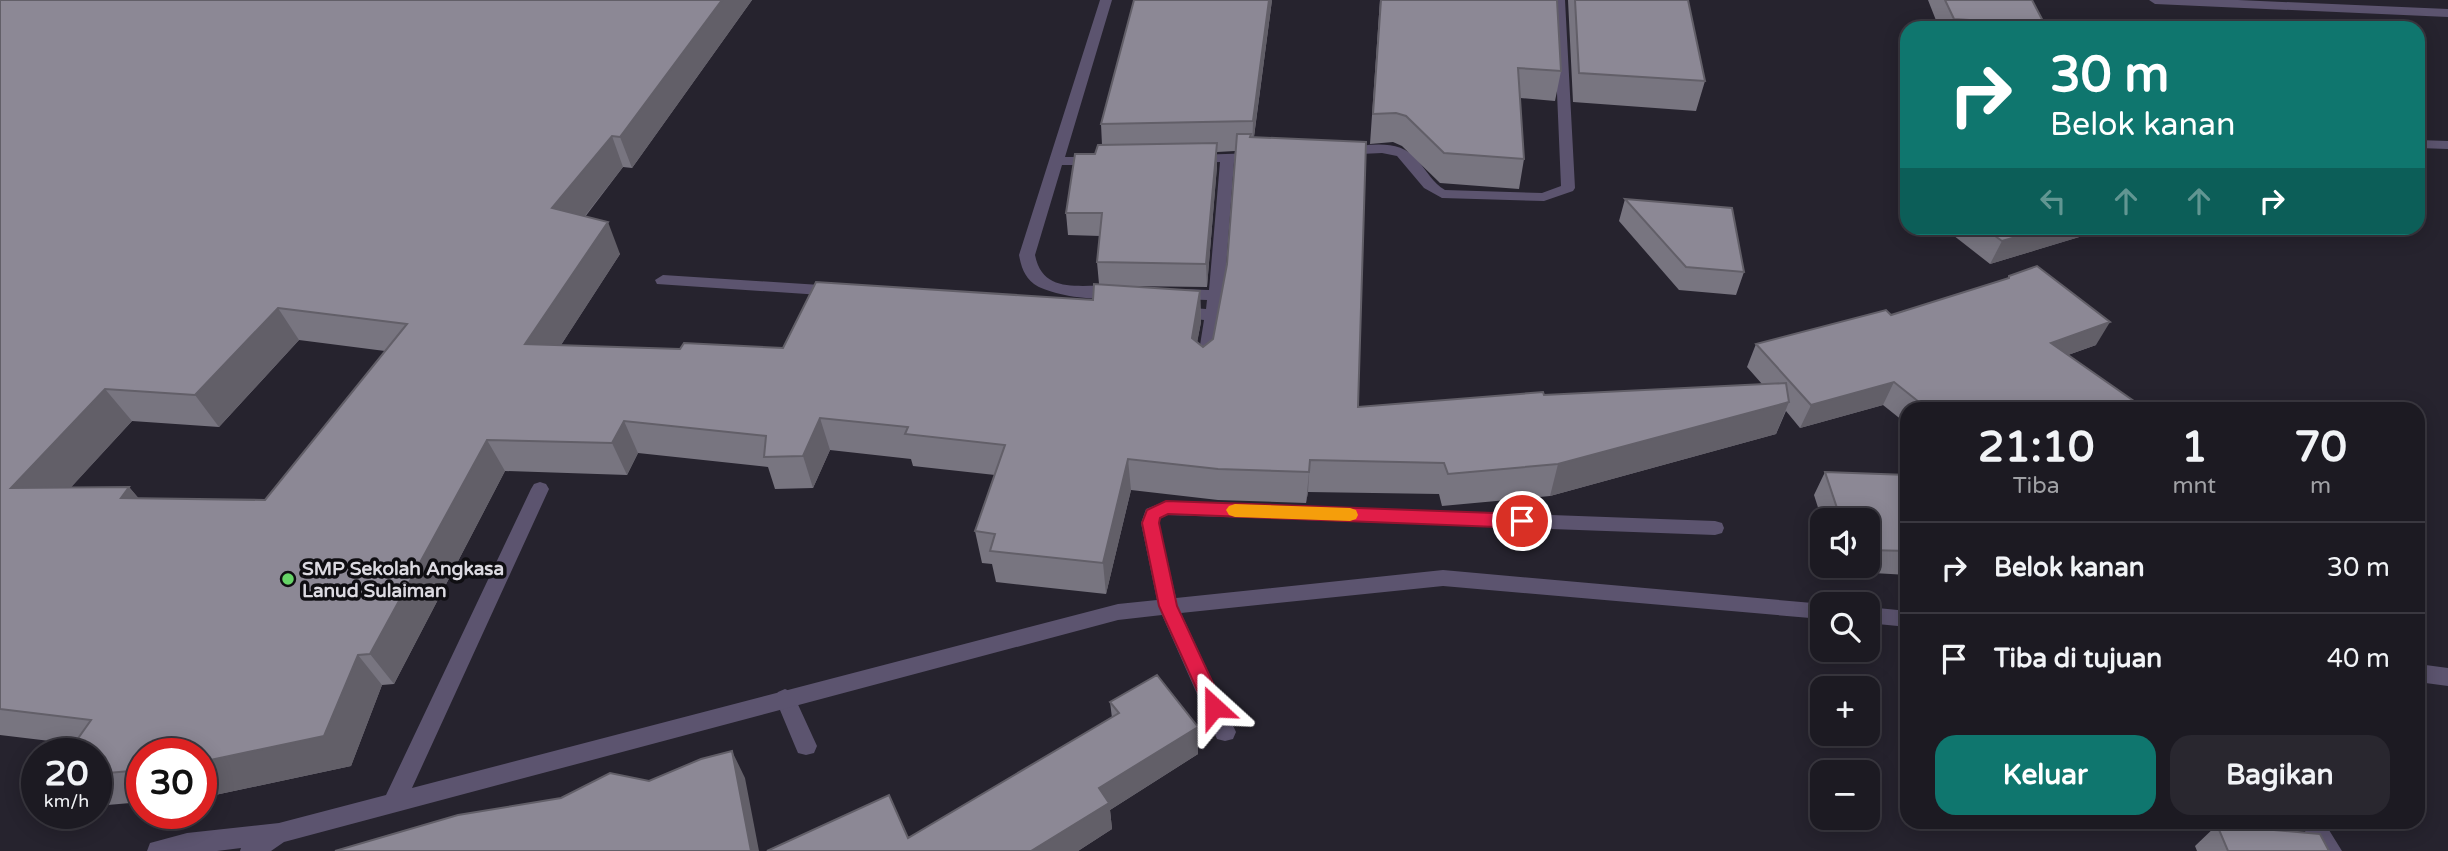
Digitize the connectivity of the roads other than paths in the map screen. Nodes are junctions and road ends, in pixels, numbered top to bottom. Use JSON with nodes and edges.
{"nodes":[{"id":1,"x":1106,"y":0,"type":"edge"},
{"id":2,"x":1559,"y":0,"type":"edge"},
{"id":3,"x":2155,"y":0,"type":"edge"},
{"id":4,"x":2448,"y":13,"type":"edge"},
{"id":5,"x":2425,"y":144,"type":"edge"},
{"id":6,"x":2448,"y":145,"type":"edge"},
{"id":7,"x":1324,"y":153,"type":"edge"},
{"id":8,"x":1269,"y":156,"type":"edge"},
{"id":9,"x":1227,"y":159,"type":"junction"},
{"id":10,"x":1174,"y":160,"type":"edge"},
{"id":11,"x":1054,"y":161,"type":"junction"},
{"id":12,"x":1107,"y":161,"type":"edge"},
{"id":13,"x":663,"y":280,"type":"dead end"},
{"id":14,"x":856,"y":292,"type":"edge"},
{"id":15,"x":1137,"y":293,"type":"edge"},
{"id":16,"x":1163,"y":293,"type":"edge"},
{"id":17,"x":1216,"y":295,"type":"junction"},
{"id":18,"x":1048,"y":304,"type":"edge"},
{"id":19,"x":1117,"y":309,"type":"edge"},
{"id":20,"x":1158,"y":311,"type":"edge"},
{"id":21,"x":1213,"y":314,"type":"junction"},
{"id":22,"x":1203,"y":370,"type":"edge"},
{"id":23,"x":540,"y":489,"type":"dead end"},
{"id":24,"x":1714,"y":528,"type":"dead end"},
{"id":25,"x":1168,"y":606,"type":"junction"},
{"id":26,"x":1810,"y":610,"type":"edge"},
{"id":27,"x":1880,"y":616,"type":"edge"},
{"id":28,"x":1900,"y":618,"type":"edge"},
{"id":29,"x":2425,"y":674,"type":"edge"},
{"id":30,"x":2448,"y":677,"type":"edge"},
{"id":31,"x":785,"y":698,"type":"junction"},
{"id":32,"x":1225,"y":732,"type":"dead end"},
{"id":33,"x":806,"y":746,"type":"dead end"},
{"id":34,"x":395,"y":800,"type":"junction"},
{"id":35,"x":2315,"y":829,"type":"edge"},
{"id":36,"x":279,"y":833,"type":"junction"},
{"id":37,"x":158,"y":851,"type":"edge"},
{"id":38,"x":251,"y":851,"type":"edge"},
{"id":39,"x":2330,"y":851,"type":"edge"}],
"edges":[{"from":1,"to":11,"type":"street"},
{"from":2,"to":7,"type":"street"},
{"from":3,"to":4,"type":"street"},
{"from":5,"to":6,"type":"street"},
{"from":8,"to":9,"type":"street"},
{"from":9,"to":10,"type":"street"},
{"from":9,"to":17,"type":"street"},
{"from":11,"to":12,"type":"street"},
{"from":11,"to":15,"type":"street"},
{"from":13,"to":14,"type":"street"},
{"from":16,"to":17,"type":"street"},
{"from":17,"to":21,"type":"street"},
{"from":18,"to":19,"type":"street"},
{"from":20,"to":21,"type":"street"},
{"from":21,"to":22,"type":"street"},
{"from":23,"to":34,"type":"street"},
{"from":24,"to":25,"type":"street"},
{"from":25,"to":26,"type":"street"},
{"from":25,"to":31,"type":"street"},
{"from":25,"to":32,"type":"street"},
{"from":27,"to":28,"type":"street"},
{"from":29,"to":30,"type":"street"},
{"from":31,"to":33,"type":"street"},
{"from":31,"to":34,"type":"street"},
{"from":34,"to":36,"type":"street"},
{"from":35,"to":39,"type":"street"},
{"from":36,"to":37,"type":"street"},
{"from":36,"to":38,"type":"street"}]}
